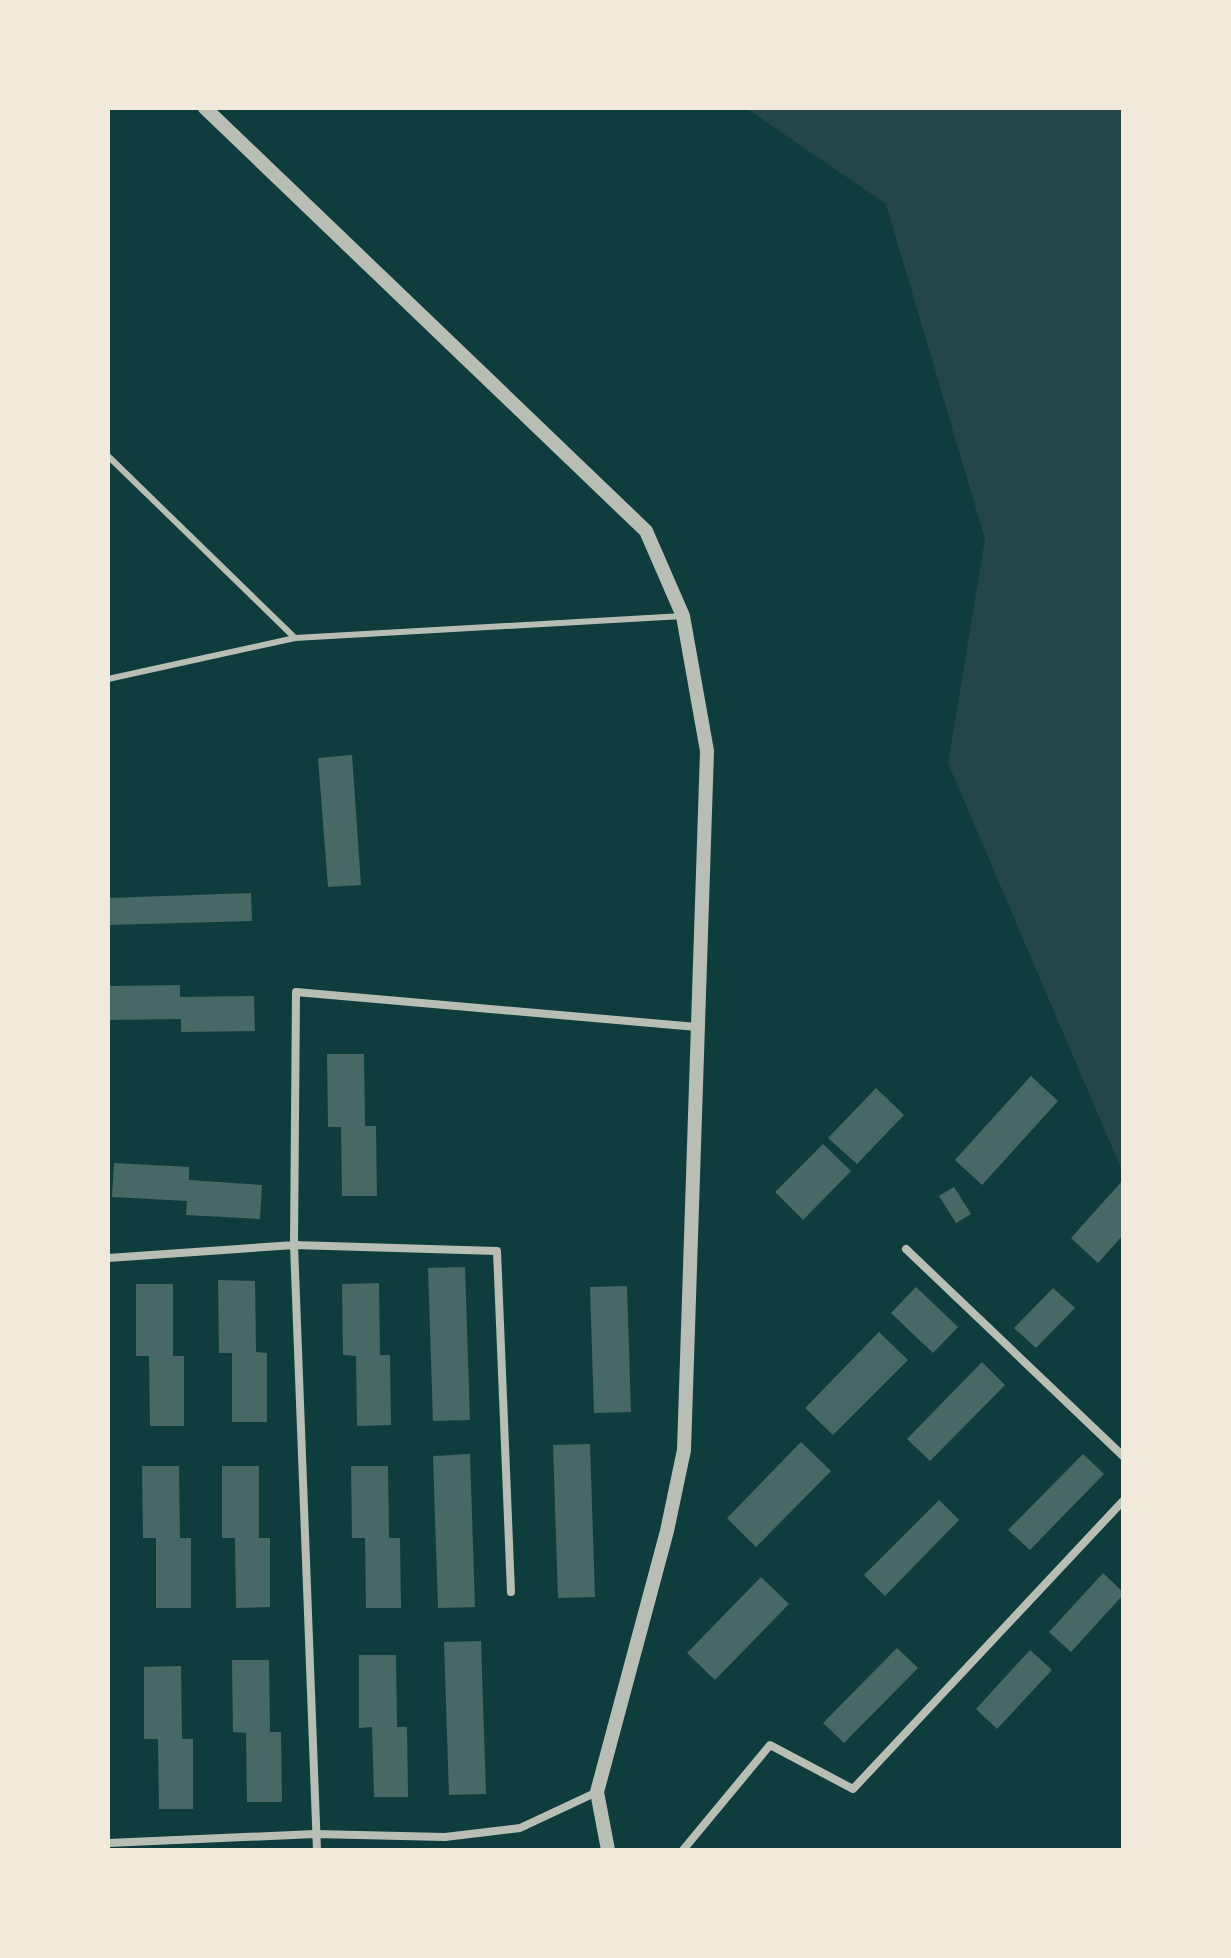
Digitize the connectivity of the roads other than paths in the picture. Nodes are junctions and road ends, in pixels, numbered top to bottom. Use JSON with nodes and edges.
{"nodes":[{"id":1,"x":205,"y":108,"type":"edge"},
{"id":2,"x":108,"y":456,"type":"edge"},
{"id":3,"x":683,"y":616,"type":"junction"},
{"id":4,"x":295,"y":638,"type":"junction"},
{"id":5,"x":108,"y":679,"type":"edge"},
{"id":6,"x":697,"y":1027,"type":"junction"},
{"id":7,"x":294,"y":1245,"type":"junction"},
{"id":8,"x":906,"y":1249,"type":"dead end"},
{"id":9,"x":108,"y":1258,"type":"edge"},
{"id":10,"x":1123,"y":1456,"type":"edge"},
{"id":11,"x":1123,"y":1501,"type":"edge"},
{"id":12,"x":511,"y":1592,"type":"dead end"},
{"id":13,"x":597,"y":1792,"type":"junction"},
{"id":14,"x":315,"y":1834,"type":"junction"},
{"id":15,"x":108,"y":1843,"type":"edge"},
{"id":16,"x":317,"y":1850,"type":"edge"},
{"id":17,"x":608,"y":1850,"type":"edge"},
{"id":18,"x":683,"y":1850,"type":"edge"}],
"edges":[{"from":1,"to":3,"type":"street"},
{"from":2,"to":4,"type":"lane"},
{"from":3,"to":4,"type":"lane"},
{"from":3,"to":6,"type":"street"},
{"from":4,"to":5,"type":"lane"},
{"from":6,"to":7,"type":"street"},
{"from":6,"to":13,"type":"street"},
{"from":7,"to":9,"type":"street"},
{"from":7,"to":12,"type":"street"},
{"from":7,"to":14,"type":"street"},
{"from":8,"to":10,"type":"street"},
{"from":11,"to":18,"type":"street"},
{"from":13,"to":14,"type":"street"},
{"from":13,"to":17,"type":"street"},
{"from":14,"to":15,"type":"street"},
{"from":14,"to":16,"type":"street"}]}
